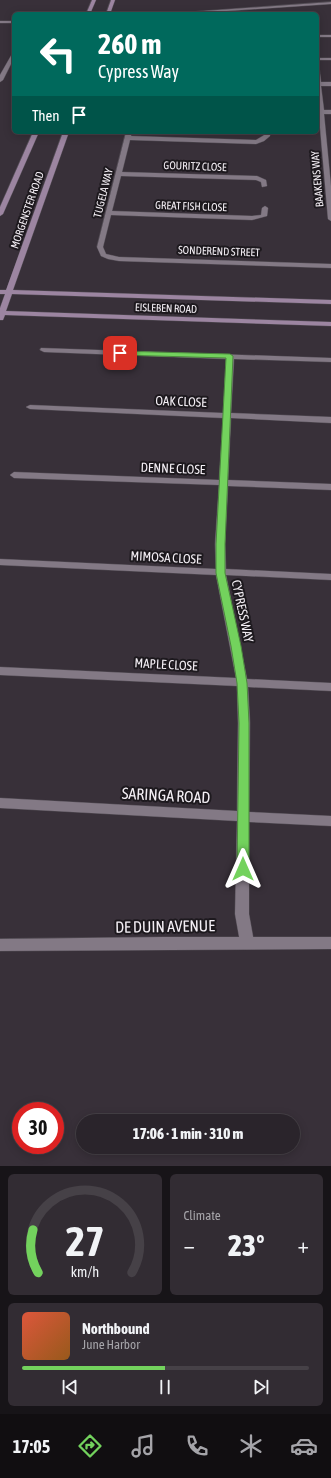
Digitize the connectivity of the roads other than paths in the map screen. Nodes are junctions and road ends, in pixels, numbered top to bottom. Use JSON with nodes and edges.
{"nodes":[{"id":1,"x":94,"y":0,"type":"edge"},
{"id":2,"x":113,"y":0,"type":"edge"},
{"id":3,"x":278,"y":0,"type":"edge"},
{"id":4,"x":331,"y":3,"type":"edge"},
{"id":5,"x":286,"y":7,"type":"junction"},
{"id":6,"x":89,"y":12,"type":"edge"},
{"id":7,"x":109,"y":12,"type":"edge"},
{"id":8,"x":198,"y":12,"type":"edge"},
{"id":9,"x":0,"y":22,"type":"edge"},
{"id":10,"x":12,"y":22,"type":"edge"},
{"id":11,"x":319,"y":36,"type":"edge"},
{"id":12,"x":331,"y":36,"type":"edge"},
{"id":13,"x":12,"y":58,"type":"edge"},
{"id":14,"x":319,"y":59,"type":"edge"},
{"id":15,"x":331,"y":59,"type":"edge"},
{"id":16,"x":0,"y":80,"type":"edge"},
{"id":17,"x":319,"y":84,"type":"joint"},
{"id":18,"x":331,"y":84,"type":"edge"},
{"id":19,"x":321,"y":112,"type":"junction"},
{"id":20,"x":331,"y":112,"type":"edge"},
{"id":21,"x":35,"y":134,"type":"edge"},
{"id":22,"x":65,"y":134,"type":"edge"},
{"id":23,"x":128,"y":135,"type":"edge"},
{"id":24,"x":268,"y":135,"type":"dead end"},
{"id":25,"x":324,"y":144,"type":"junction"},
{"id":26,"x":331,"y":144,"type":"edge"},
{"id":27,"x":118,"y":174,"type":"junction"},
{"id":28,"x":329,"y":180,"type":"edge"},
{"id":29,"x":264,"y":186,"type":"dead end"},
{"id":30,"x":265,"y":208,"type":"dead end"},
{"id":31,"x":109,"y":213,"type":"junction"},
{"id":32,"x":0,"y":214,"type":"edge"},
{"id":33,"x":331,"y":218,"type":"edge"},
{"id":34,"x":106,"y":257,"type":"joint"},
{"id":35,"x":331,"y":266,"type":"edge"},
{"id":36,"x":0,"y":292,"type":"edge"},
{"id":37,"x":10,"y":292,"type":"junction"},
{"id":38,"x":331,"y":302,"type":"edge"},
{"id":39,"x":1,"y":315,"type":"edge"},
{"id":40,"x":331,"y":324,"type":"edge"},
{"id":41,"x":44,"y":350,"type":"dead end"},
{"id":42,"x":230,"y":356,"type":"junction"},
{"id":43,"x":331,"y":360,"type":"edge"},
{"id":44,"x":30,"y":406,"type":"dead end"},
{"id":45,"x":227,"y":415,"type":"junction"},
{"id":46,"x":331,"y":420,"type":"edge"},
{"id":47,"x":14,"y":475,"type":"dead end"},
{"id":48,"x":223,"y":483,"type":"junction"},
{"id":49,"x":331,"y":487,"type":"edge"},
{"id":50,"x":0,"y":562,"type":"edge"},
{"id":51,"x":220,"y":573,"type":"junction"},
{"id":52,"x":331,"y":577,"type":"edge"},
{"id":53,"x":0,"y":671,"type":"edge"},
{"id":54,"x":242,"y":683,"type":"junction"},
{"id":55,"x":331,"y":687,"type":"edge"},
{"id":56,"x":0,"y":803,"type":"edge"},
{"id":57,"x":244,"y":816,"type":"junction"},
{"id":58,"x":331,"y":821,"type":"edge"},
{"id":59,"x":247,"y":942,"type":"junction"},
{"id":60,"x":331,"y":943,"type":"edge"},
{"id":61,"x":0,"y":945,"type":"edge"}],
"edges":[{"from":1,"to":6,"type":"main road"},
{"from":2,"to":7,"type":"main road"},
{"from":3,"to":5,"type":"street"},
{"from":4,"to":5,"type":"street"},
{"from":5,"to":8,"type":"street"},
{"from":9,"to":10,"type":"street"},
{"from":11,"to":12,"type":"street"},
{"from":13,"to":16,"type":"street"},
{"from":14,"to":15,"type":"street"},
{"from":17,"to":18,"type":"street"},
{"from":17,"to":19,"type":"street","name":"BAAKENS WAY"},
{"from":19,"to":20,"type":"street"},
{"from":19,"to":25,"type":"street","name":"BAAKENS WAY"},
{"from":21,"to":32,"type":"main road","name":"MORGENSTER ROAD"},
{"from":22,"to":37,"type":"main road","name":"MORGENSTER ROAD"},
{"from":23,"to":24,"type":"street"},
{"from":23,"to":27,"type":"street","name":"TUGELA WAY"},
{"from":25,"to":26,"type":"street"},
{"from":25,"to":28,"type":"street","name":"BAAKENS WAY"},
{"from":27,"to":29,"type":"street","name":"GOURITZ CLOSE"},
{"from":27,"to":31,"type":"street","name":"TUGELA WAY"},
{"from":28,"to":33,"type":"street","name":"BAAKENS WAY"},
{"from":30,"to":31,"type":"street","name":"GREAT FISH CLOSE"},
{"from":31,"to":34,"type":"street","name":"TUGELA WAY"},
{"from":34,"to":35,"type":"street","name":"SONDEREND STREET"},
{"from":36,"to":37,"type":"main road","name":"EISLEBEN ROAD"},
{"from":37,"to":38,"type":"main road","name":"EISLEBEN ROAD"},
{"from":37,"to":39,"type":"main road","name":"MORGENSTER ROAD"},
{"from":39,"to":40,"type":"main road","name":"EISLEBEN ROAD"},
{"from":41,"to":42,"type":"street"},
{"from":42,"to":43,"type":"street"},
{"from":42,"to":45,"type":"street","name":"CYPRESS WAY"},
{"from":44,"to":45,"type":"street","name":"OAK CLOSE"},
{"from":45,"to":46,"type":"street","name":"OAK CLOSE"},
{"from":45,"to":48,"type":"street","name":"CYPRESS WAY"},
{"from":47,"to":48,"type":"street","name":"DENNE CLOSE"},
{"from":48,"to":49,"type":"street","name":"DENNE CLOSE"},
{"from":48,"to":51,"type":"street","name":"CYPRESS WAY"},
{"from":50,"to":51,"type":"street","name":"MIMOSA CLOSE"},
{"from":51,"to":52,"type":"street","name":"MIMOSA CLOSE"},
{"from":51,"to":54,"type":"street","name":"CYPRESS WAY"},
{"from":53,"to":54,"type":"street","name":"MAPLE CLOSE"},
{"from":54,"to":55,"type":"street","name":"MAPLE CLOSE"},
{"from":54,"to":57,"type":"street","name":"CYPRESS WAY"},
{"from":56,"to":57,"type":"street","name":"SARINGA ROAD"},
{"from":57,"to":58,"type":"street","name":"SARINGA ROAD"},
{"from":57,"to":59,"type":"street","name":"CYPRESS WAY"},
{"from":59,"to":60,"type":"street","name":"DE DUIN AVENUE"},
{"from":59,"to":61,"type":"street","name":"DE DUIN AVENUE"}]}
